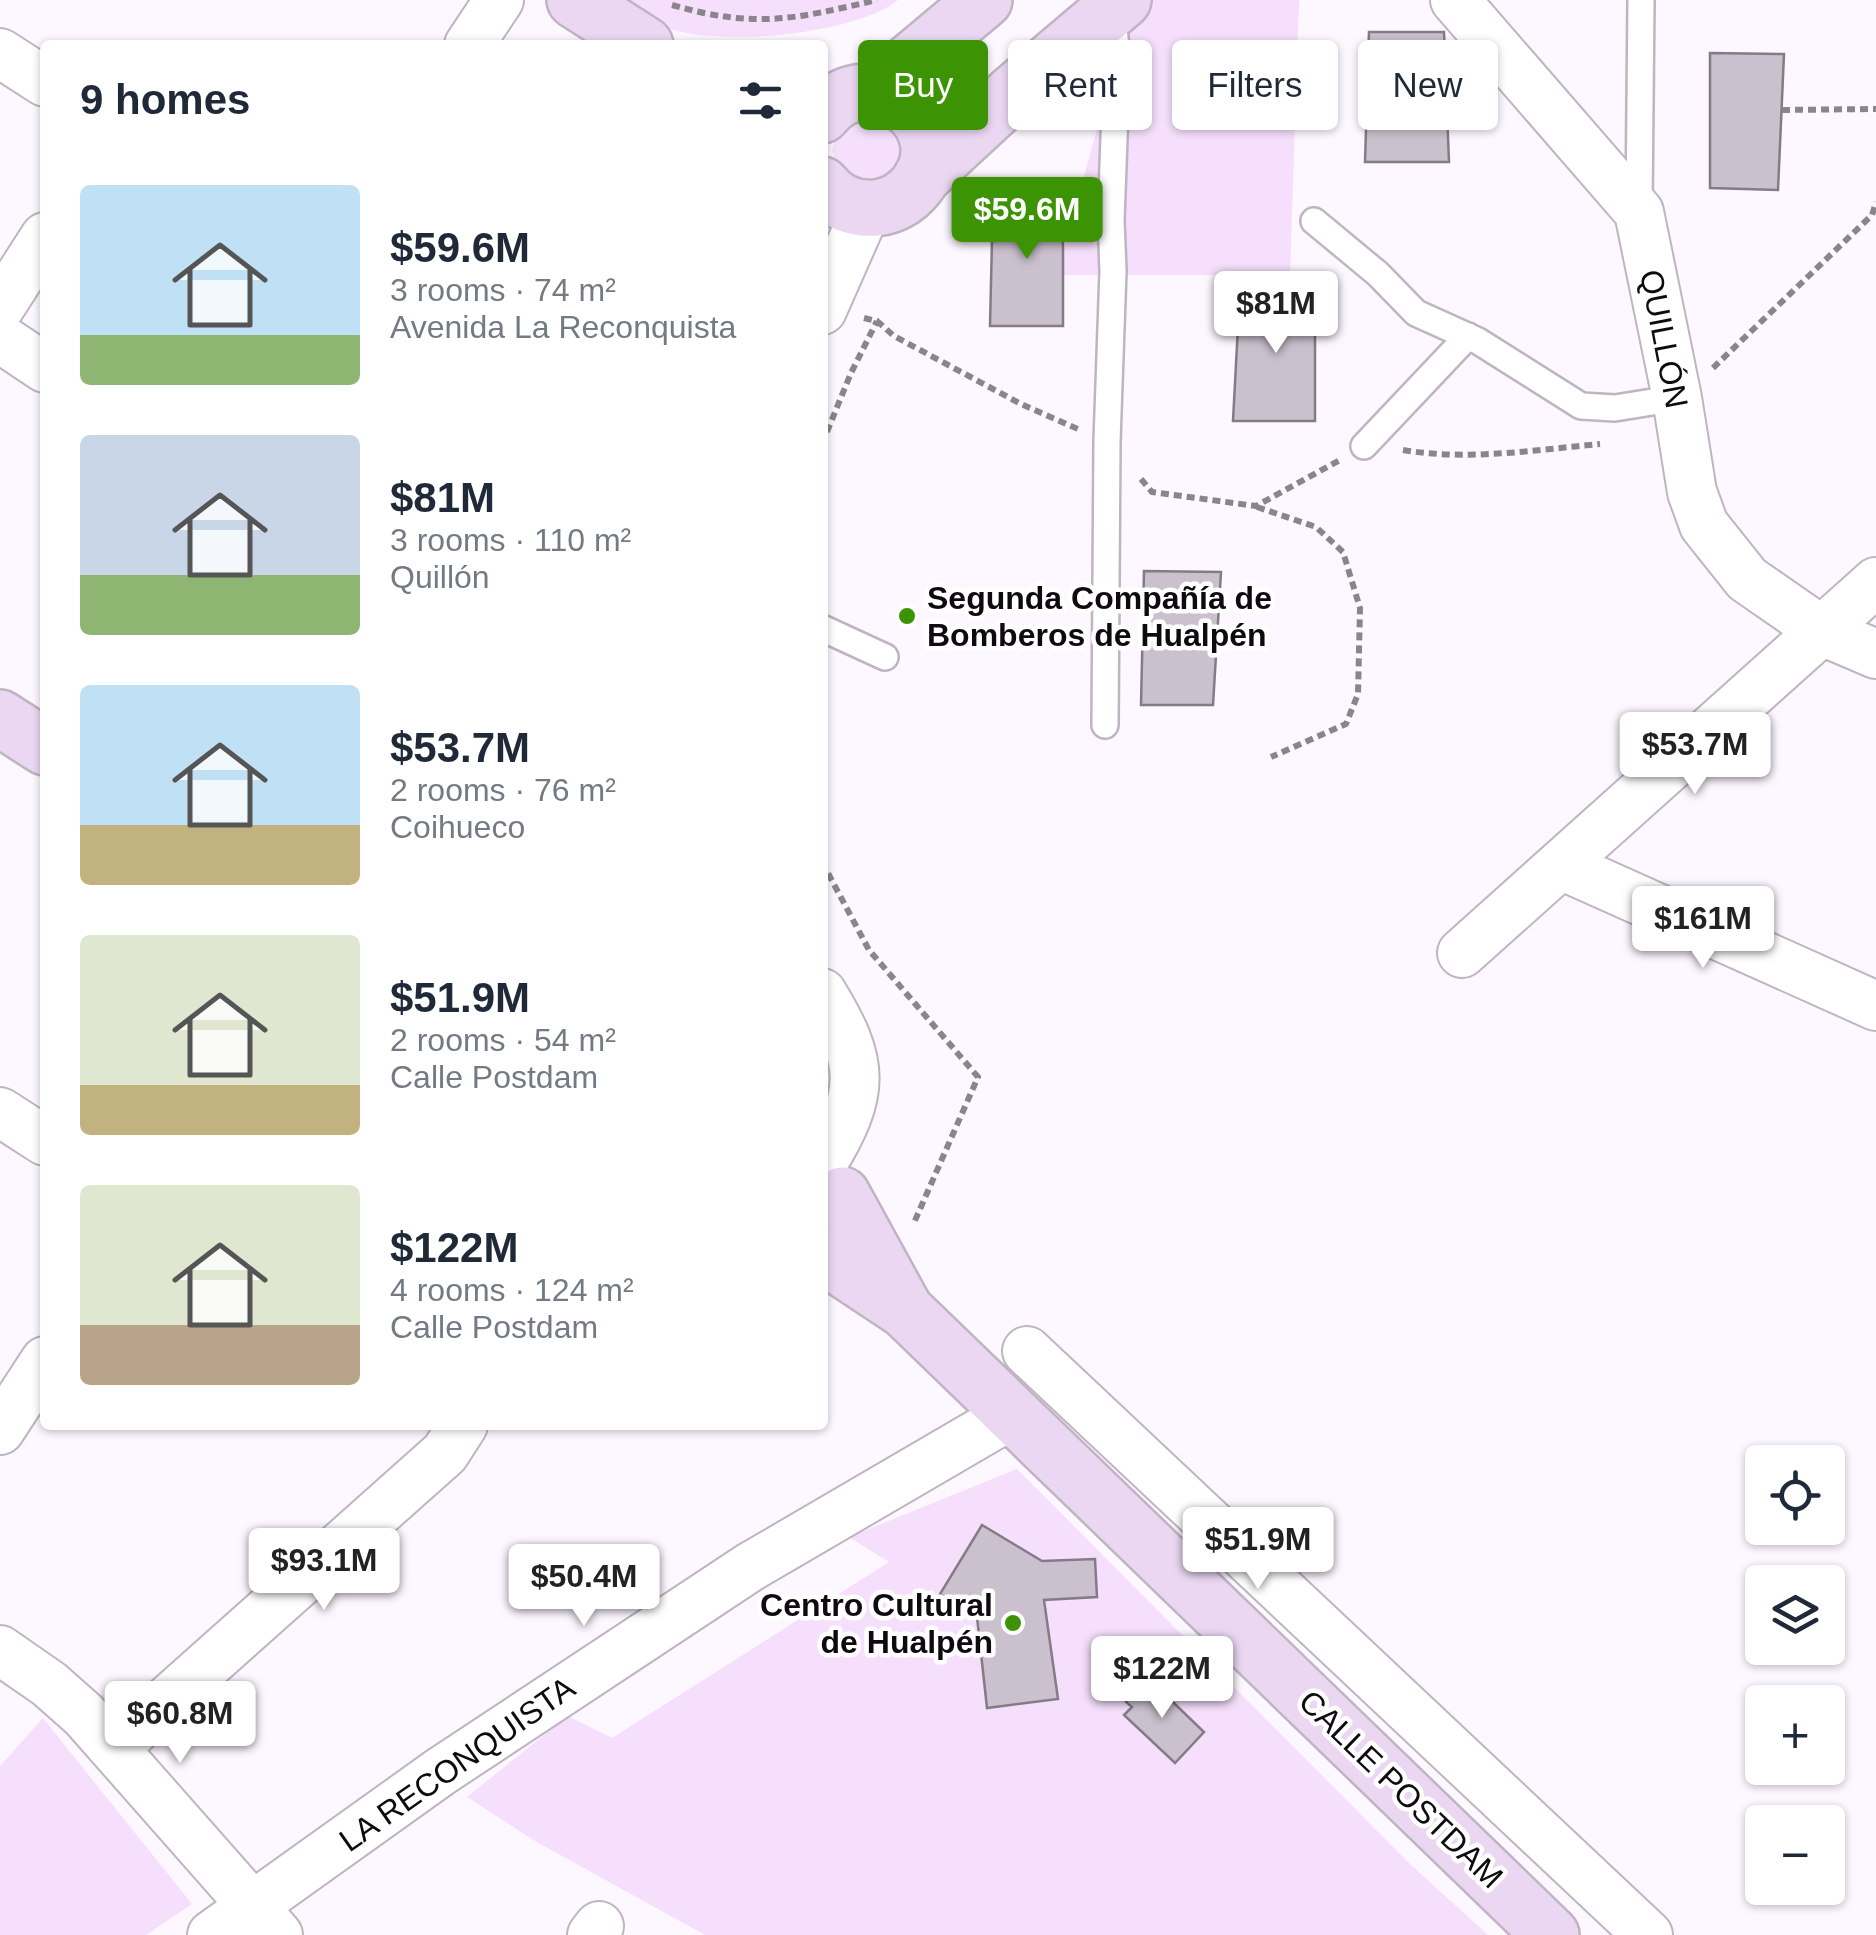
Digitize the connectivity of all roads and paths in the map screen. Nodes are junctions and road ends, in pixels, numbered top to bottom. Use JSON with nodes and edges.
{"nodes":[{"id":1,"x":498,"y":0,"type":"edge"},
{"id":2,"x":574,"y":0,"type":"edge"},
{"id":3,"x":663,"y":0,"type":"edge"},
{"id":4,"x":877,"y":0,"type":"edge"},
{"id":5,"x":984,"y":0,"type":"edge"},
{"id":6,"x":1455,"y":0,"type":"edge"},
{"id":7,"x":1641,"y":0,"type":"edge"},
{"id":8,"x":1117,"y":5,"type":"edge"},
{"id":9,"x":472,"y":40,"type":"edge"},
{"id":10,"x":637,"y":40,"type":"edge"},
{"id":11,"x":935,"y":40,"type":"edge"},
{"id":12,"x":1076,"y":40,"type":"edge"},
{"id":13,"x":0,"y":53,"type":"edge"},
{"id":14,"x":40,"y":79,"type":"edge"},
{"id":15,"x":845,"y":96,"type":"edge"},
{"id":16,"x":1008,"y":98,"type":"edge"},
{"id":17,"x":1876,"y":108,"type":"edge"},
{"id":18,"x":1782,"y":110,"type":"dead end"},
{"id":19,"x":921,"y":178,"type":"junction"},
{"id":20,"x":1876,"y":205,"type":"edge"},
{"id":21,"x":837,"y":210,"type":"edge"},
{"id":22,"x":1639,"y":212,"type":"junction"},
{"id":23,"x":1314,"y":221,"type":"dead end"},
{"id":24,"x":40,"y":245,"type":"edge"},
{"id":25,"x":828,"y":273,"type":"edge"},
{"id":26,"x":0,"y":307,"type":"edge"},
{"id":27,"x":828,"y":309,"type":"edge"},
{"id":28,"x":877,"y":322,"type":"junction"},
{"id":29,"x":1468,"y":336,"type":"junction"},
{"id":30,"x":0,"y":338,"type":"edge"},
{"id":31,"x":40,"y":365,"type":"edge"},
{"id":32,"x":1693,"y":384,"type":"junction"},
{"id":33,"x":828,"y":429,"type":"edge"},
{"id":34,"x":1108,"y":441,"type":"junction"},
{"id":35,"x":1608,"y":443,"type":"dead end"},
{"id":36,"x":1364,"y":446,"type":"junction"},
{"id":37,"x":1256,"y":506,"type":"junction"},
{"id":38,"x":1876,"y":582,"type":"edge"},
{"id":39,"x":1822,"y":630,"type":"junction"},
{"id":40,"x":828,"y":631,"type":"edge"},
{"id":41,"x":1876,"y":654,"type":"edge"},
{"id":42,"x":885,"y":656,"type":"dead end"},
{"id":43,"x":0,"y":718,"type":"edge"},
{"id":44,"x":1105,"y":725,"type":"dead end"},
{"id":45,"x":40,"y":744,"type":"edge"},
{"id":46,"x":1270,"y":757,"type":"dead end"},
{"id":47,"x":1561,"y":865,"type":"junction"},
{"id":48,"x":828,"y":873,"type":"edge"},
{"id":49,"x":1462,"y":953,"type":"dead end"},
{"id":50,"x":828,"y":1002,"type":"edge"},
{"id":51,"x":1876,"y":1006,"type":"edge"},
{"id":52,"x":0,"y":1112,"type":"edge"},
{"id":53,"x":40,"y":1138,"type":"edge"},
{"id":54,"x":828,"y":1185,"type":"edge"},
{"id":55,"x":828,"y":1191,"type":"edge"},
{"id":56,"x":828,"y":1259,"type":"edge"},
{"id":57,"x":905,"y":1310,"type":"junction"},
{"id":58,"x":1027,"y":1351,"type":"dead end"},
{"id":59,"x":40,"y":1370,"type":"edge"},
{"id":60,"x":1014,"y":1413,"type":"junction"},
{"id":61,"x":0,"y":1430,"type":"edge"},
{"id":62,"x":461,"y":1430,"type":"edge"},
{"id":63,"x":0,"y":1650,"type":"edge"},
{"id":64,"x":114,"y":1748,"type":"junction"},
{"id":65,"x":265,"y":1921,"type":"edge"},
{"id":66,"x":212,"y":1935,"type":"edge"},
{"id":67,"x":1552,"y":1935,"type":"edge"},
{"id":68,"x":1648,"y":1935,"type":"edge"}],
"edges":[{"from":1,"to":9,"type":"street"},
{"from":2,"to":10,"type":"main road"},
{"from":3,"to":4,"type":"path"},
{"from":5,"to":11,"type":"main road"},
{"from":6,"to":22,"type":"street","name":"QUILLÓN"},
{"from":7,"to":22,"type":"lane"},
{"from":8,"to":12,"type":"main road"},
{"from":8,"to":34,"type":"lane"},
{"from":13,"to":14,"type":"street"},
{"from":15,"to":19,"type":"main road"},
{"from":16,"to":19,"type":"main road"},
{"from":17,"to":18,"type":"path"},
{"from":19,"to":21,"type":"main road"},
{"from":20,"to":32,"type":"path"},
{"from":21,"to":25,"type":"street"},
{"from":22,"to":32,"type":"street","name":"QUILLÓN"},
{"from":23,"to":29,"type":"lane"},
{"from":24,"to":26,"type":"street"},
{"from":27,"to":28,"type":"path"},
{"from":28,"to":33,"type":"path"},
{"from":28,"to":34,"type":"path"},
{"from":29,"to":32,"type":"lane"},
{"from":29,"to":36,"type":"lane"},
{"from":30,"to":31,"type":"street"},
{"from":32,"to":39,"type":"street","name":"QUILLÓN"},
{"from":34,"to":37,"type":"path"},
{"from":34,"to":44,"type":"lane"},
{"from":35,"to":36,"type":"path"},
{"from":36,"to":37,"type":"path"},
{"from":37,"to":46,"type":"path"},
{"from":38,"to":39,"type":"street"},
{"from":39,"to":41,"type":"street","name":"QUILLÓN"},
{"from":39,"to":47,"type":"street"},
{"from":40,"to":42,"type":"lane"},
{"from":43,"to":45,"type":"main road"},
{"from":47,"to":49,"type":"street"},
{"from":47,"to":51,"type":"street"},
{"from":48,"to":57,"type":"path"},
{"from":50,"to":54,"type":"street"},
{"from":52,"to":53,"type":"street"},
{"from":55,"to":57,"type":"main road","name":"CALLE POSTDAM"},
{"from":56,"to":57,"type":"main road","name":"CALLE POSTDAM"},
{"from":57,"to":60,"type":"main road","name":"CALLE POSTDAM"},
{"from":58,"to":68,"type":"street","name":"CALLE POSTDAM"},
{"from":59,"to":61,"type":"street"},
{"from":60,"to":65,"type":"street","name":"LA RECONQUISTA"},
{"from":60,"to":67,"type":"main road","name":"CALLE POSTDAM"},
{"from":62,"to":64,"type":"street"},
{"from":63,"to":64,"type":"street"},
{"from":64,"to":65,"type":"street"},
{"from":65,"to":66,"type":"street","name":"LA RECONQUISTA"}]}
